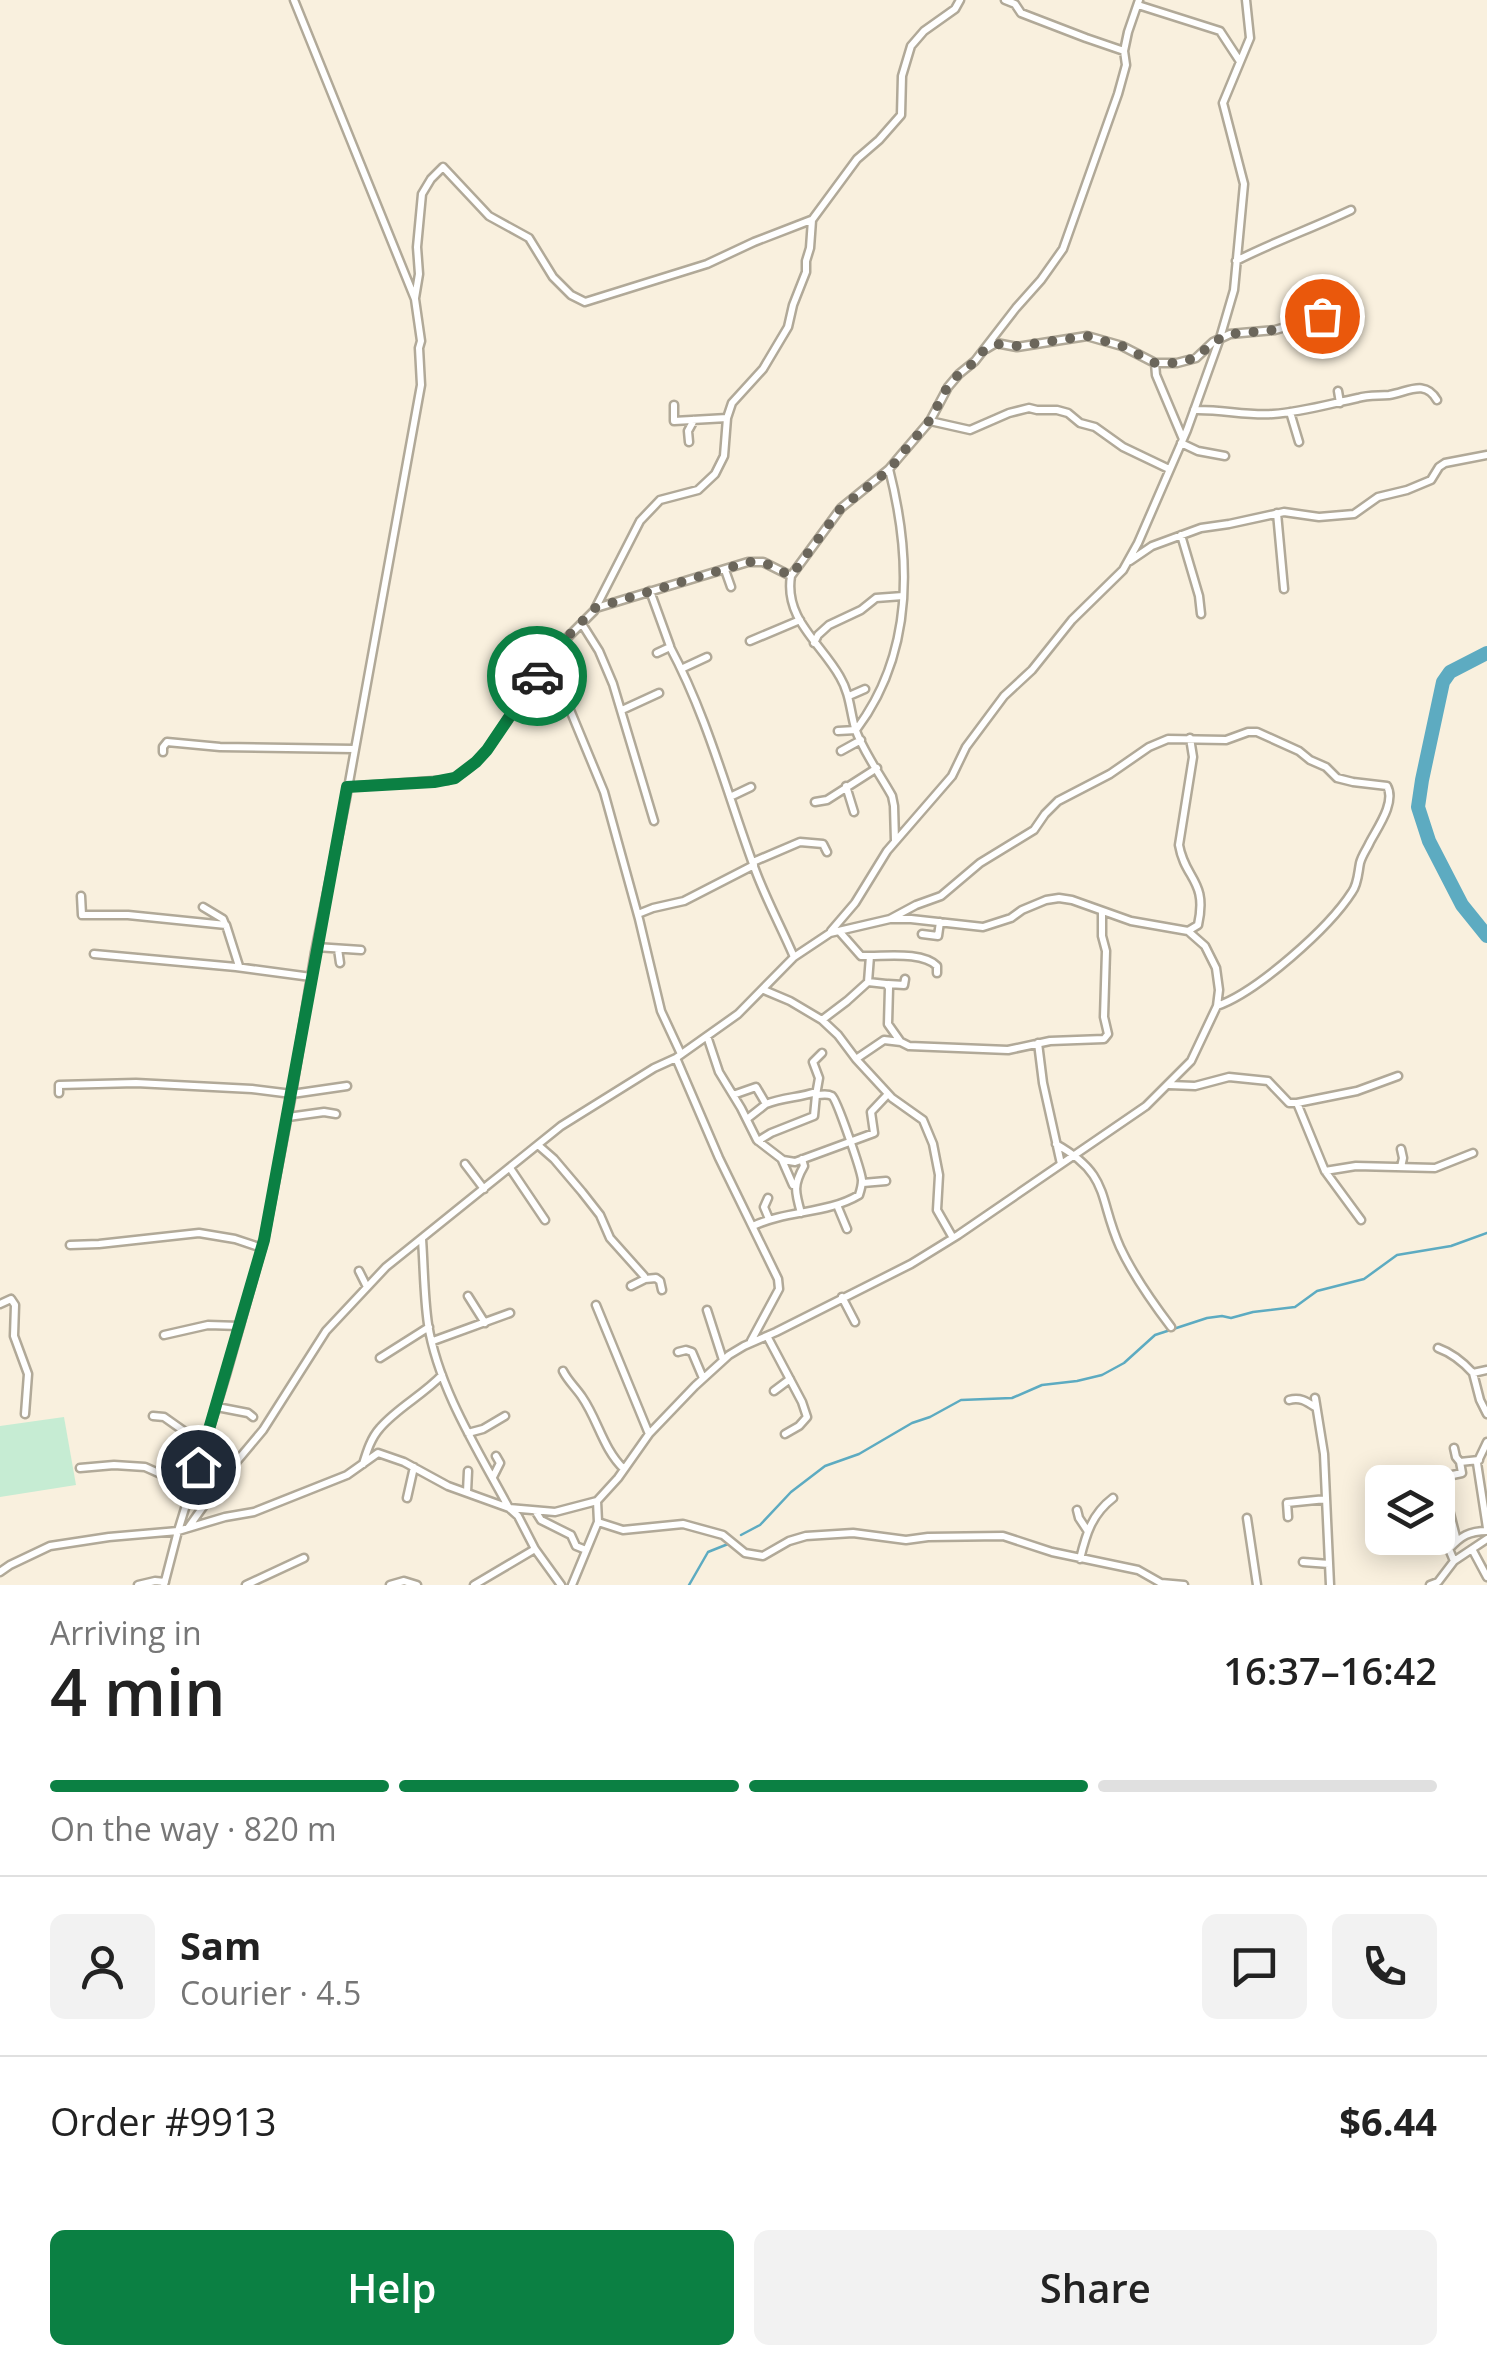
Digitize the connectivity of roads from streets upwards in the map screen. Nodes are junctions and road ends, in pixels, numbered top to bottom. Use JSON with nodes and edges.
{"nodes":[{"id":1,"x":294,"y":0,"type":"edge"},
{"id":2,"x":960,"y":0,"type":"edge"},
{"id":3,"x":1005,"y":0,"type":"edge"},
{"id":4,"x":1246,"y":0,"type":"edge"},
{"id":5,"x":1138,"y":3,"type":"edge"},
{"id":6,"x":1124,"y":50,"type":"junction"},
{"id":7,"x":1239,"y":60,"type":"junction"},
{"id":8,"x":1351,"y":210,"type":"dead end"},
{"id":9,"x":812,"y":220,"type":"junction"},
{"id":10,"x":1236,"y":261,"type":"junction"},
{"id":11,"x":415,"y":299,"type":"junction"},
{"id":12,"x":1335,"y":313,"type":"dead end"},
{"id":13,"x":1220,"y":338,"type":"junction"},
{"id":14,"x":984,"y":350,"type":"junction"},
{"id":15,"x":1155,"y":363,"type":"junction"},
{"id":16,"x":1338,"y":391,"type":"dead end"},
{"id":17,"x":1437,"y":400,"type":"dead end"},
{"id":18,"x":1340,"y":402,"type":"junction"},
{"id":19,"x":674,"y":405,"type":"dead end"},
{"id":20,"x":1194,"y":410,"type":"junction"},
{"id":21,"x":1290,"y":412,"type":"junction"},
{"id":22,"x":727,"y":418,"type":"junction"},
{"id":23,"x":695,"y":419,"type":"junction"},
{"id":24,"x":930,"y":420,"type":"junction"},
{"id":25,"x":1182,"y":441,"type":"junction"},
{"id":26,"x":688,"y":442,"type":"dead end"},
{"id":27,"x":1298,"y":442,"type":"dead end"},
{"id":28,"x":1487,"y":455,"type":"edge"},
{"id":29,"x":1225,"y":456,"type":"dead end"},
{"id":30,"x":890,"y":469,"type":"junction"},
{"id":31,"x":1169,"y":470,"type":"junction"},
{"id":32,"x":1276,"y":513,"type":"junction"},
{"id":33,"x":1181,"y":535,"type":"junction"},
{"id":34,"x":1129,"y":562,"type":"junction"},
{"id":35,"x":725,"y":570,"type":"junction"},
{"id":36,"x":791,"y":576,"type":"junction"},
{"id":37,"x":730,"y":587,"type":"dead end"},
{"id":38,"x":1284,"y":589,"type":"dead end"},
{"id":39,"x":650,"y":591,"type":"junction"},
{"id":40,"x":902,"y":596,"type":"junction"},
{"id":41,"x":595,"y":608,"type":"junction"},
{"id":42,"x":1201,"y":614,"type":"dead end"},
{"id":43,"x":800,"y":620,"type":"junction"},
{"id":44,"x":582,"y":624,"type":"junction"},
{"id":45,"x":750,"y":641,"type":"dead end"},
{"id":46,"x":814,"y":642,"type":"junction"},
{"id":47,"x":670,"y":647,"type":"junction"},
{"id":48,"x":552,"y":653,"type":"junction"},
{"id":49,"x":657,"y":653,"type":"dead end"},
{"id":50,"x":707,"y":658,"type":"dead end"},
{"id":51,"x":681,"y":668,"type":"junction"},
{"id":52,"x":865,"y":689,"type":"dead end"},
{"id":53,"x":659,"y":693,"type":"dead end"},
{"id":54,"x":850,"y":696,"type":"junction"},
{"id":55,"x":622,"y":710,"type":"junction"},
{"id":56,"x":856,"y":730,"type":"junction"},
{"id":57,"x":838,"y":731,"type":"dead end"},
{"id":58,"x":1190,"y":738,"type":"junction"},
{"id":59,"x":861,"y":740,"type":"junction"},
{"id":60,"x":354,"y":749,"type":"junction"},
{"id":61,"x":841,"y":751,"type":"dead end"},
{"id":62,"x":163,"y":752,"type":"dead end"},
{"id":63,"x":877,"y":768,"type":"junction"},
{"id":64,"x":846,"y":786,"type":"junction"},
{"id":65,"x":347,"y":787,"type":"junction"},
{"id":66,"x":751,"y":787,"type":"dead end"},
{"id":67,"x":730,"y":798,"type":"junction"},
{"id":68,"x":815,"y":802,"type":"dead end"},
{"id":69,"x":854,"y":812,"type":"dead end"},
{"id":70,"x":654,"y":821,"type":"dead end"},
{"id":71,"x":894,"y":842,"type":"junction"},
{"id":72,"x":827,"y":852,"type":"dead end"},
{"id":73,"x":753,"y":864,"type":"junction"},
{"id":74,"x":81,"y":896,"type":"dead end"},
{"id":75,"x":203,"y":907,"type":"dead end"},
{"id":76,"x":1102,"y":911,"type":"junction"},
{"id":77,"x":638,"y":914,"type":"junction"},
{"id":78,"x":890,"y":918,"type":"junction"},
{"id":79,"x":940,"y":922,"type":"junction"},
{"id":80,"x":226,"y":925,"type":"junction"},
{"id":81,"x":834,"y":932,"type":"junction"},
{"id":82,"x":1188,"y":932,"type":"junction"},
{"id":83,"x":922,"y":934,"type":"dead end"},
{"id":84,"x":316,"y":947,"type":"junction"},
{"id":85,"x":338,"y":949,"type":"junction"},
{"id":86,"x":360,"y":950,"type":"dead end"},
{"id":87,"x":94,"y":954,"type":"dead end"},
{"id":88,"x":870,"y":956,"type":"junction"},
{"id":89,"x":794,"y":957,"type":"junction"},
{"id":90,"x":340,"y":963,"type":"dead end"},
{"id":91,"x":240,"y":968,"type":"junction"},
{"id":92,"x":938,"y":973,"type":"dead end"},
{"id":93,"x":311,"y":977,"type":"junction"},
{"id":94,"x":905,"y":979,"type":"dead end"},
{"id":95,"x":868,"y":982,"type":"junction"},
{"id":96,"x":886,"y":984,"type":"junction"},
{"id":97,"x":764,"y":990,"type":"junction"},
{"id":98,"x":1217,"y":1006,"type":"junction"},
{"id":99,"x":822,"y":1020,"type":"junction"},
{"id":100,"x":707,"y":1036,"type":"junction"},
{"id":101,"x":900,"y":1042,"type":"junction"},
{"id":102,"x":1038,"y":1043,"type":"junction"},
{"id":103,"x":822,"y":1053,"type":"dead end"},
{"id":104,"x":678,"y":1056,"type":"junction"},
{"id":105,"x":856,"y":1060,"type":"junction"},
{"id":106,"x":1398,"y":1076,"type":"dead end"},
{"id":107,"x":1168,"y":1085,"type":"junction"},
{"id":108,"x":346,"y":1086,"type":"dead end"},
{"id":109,"x":58,"y":1093,"type":"dead end"},
{"id":110,"x":292,"y":1094,"type":"junction"},
{"id":111,"x":816,"y":1094,"type":"junction"},
{"id":112,"x":888,"y":1094,"type":"junction"},
{"id":113,"x":733,"y":1095,"type":"junction"},
{"id":114,"x":766,"y":1104,"type":"junction"},
{"id":115,"x":1296,"y":1104,"type":"junction"},
{"id":116,"x":336,"y":1114,"type":"dead end"},
{"id":117,"x":288,"y":1117,"type":"junction"},
{"id":118,"x":746,"y":1119,"type":"junction"},
{"id":119,"x":758,"y":1141,"type":"junction"},
{"id":120,"x":851,"y":1142,"type":"junction"},
{"id":121,"x":1056,"y":1144,"type":"junction"},
{"id":122,"x":538,"y":1145,"type":"junction"},
{"id":123,"x":1401,"y":1149,"type":"dead end"},
{"id":124,"x":1472,"y":1153,"type":"dead end"},
{"id":125,"x":1075,"y":1154,"type":"junction"},
{"id":126,"x":782,"y":1159,"type":"junction"},
{"id":127,"x":802,"y":1159,"type":"junction"},
{"id":128,"x":464,"y":1164,"type":"dead end"},
{"id":129,"x":1061,"y":1164,"type":"junction"},
{"id":130,"x":1401,"y":1167,"type":"junction"},
{"id":131,"x":510,"y":1168,"type":"junction"},
{"id":132,"x":1325,"y":1171,"type":"junction"},
{"id":133,"x":886,"y":1182,"type":"dead end"},
{"id":134,"x":863,"y":1183,"type":"junction"},
{"id":135,"x":484,"y":1189,"type":"junction"},
{"id":136,"x":795,"y":1191,"type":"junction"},
{"id":137,"x":768,"y":1198,"type":"dead end"},
{"id":138,"x":836,"y":1205,"type":"junction"},
{"id":139,"x":801,"y":1212,"type":"junction"},
{"id":140,"x":769,"y":1218,"type":"junction"},
{"id":141,"x":545,"y":1220,"type":"dead end"},
{"id":142,"x":1360,"y":1220,"type":"dead end"},
{"id":143,"x":754,"y":1226,"type":"junction"},
{"id":144,"x":846,"y":1229,"type":"dead end"},
{"id":145,"x":422,"y":1238,"type":"junction"},
{"id":146,"x":954,"y":1238,"type":"junction"},
{"id":147,"x":70,"y":1245,"type":"dead end"},
{"id":148,"x":262,"y":1248,"type":"junction"},
{"id":149,"x":359,"y":1272,"type":"dead end"},
{"id":150,"x":645,"y":1279,"type":"junction"},
{"id":151,"x":631,"y":1286,"type":"dead end"},
{"id":152,"x":367,"y":1287,"type":"junction"},
{"id":153,"x":662,"y":1290,"type":"dead end"},
{"id":154,"x":468,"y":1296,"type":"dead end"},
{"id":155,"x":842,"y":1298,"type":"junction"},
{"id":156,"x":0,"y":1304,"type":"edge"},
{"id":157,"x":596,"y":1305,"type":"dead end"},
{"id":158,"x":707,"y":1310,"type":"dead end"},
{"id":159,"x":510,"y":1313,"type":"dead end"},
{"id":160,"x":855,"y":1322,"type":"dead end"},
{"id":161,"x":485,"y":1323,"type":"junction"},
{"id":162,"x":240,"y":1326,"type":"junction"},
{"id":163,"x":428,"y":1327,"type":"junction"},
{"id":164,"x":1171,"y":1328,"type":"dead end"},
{"id":165,"x":164,"y":1335,"type":"dead end"},
{"id":166,"x":767,"y":1336,"type":"junction"},
{"id":167,"x":432,"y":1341,"type":"junction"},
{"id":168,"x":749,"y":1344,"type":"junction"},
{"id":169,"x":1438,"y":1348,"type":"dead end"},
{"id":170,"x":678,"y":1352,"type":"dead end"},
{"id":171,"x":380,"y":1358,"type":"dead end"},
{"id":172,"x":723,"y":1360,"type":"junction"},
{"id":173,"x":563,"y":1370,"type":"dead end"},
{"id":174,"x":1487,"y":1370,"type":"edge"},
{"id":175,"x":1473,"y":1373,"type":"junction"},
{"id":176,"x":442,"y":1374,"type":"junction"},
{"id":177,"x":703,"y":1378,"type":"junction"},
{"id":178,"x":790,"y":1379,"type":"junction"},
{"id":179,"x":774,"y":1391,"type":"dead end"},
{"id":180,"x":1315,"y":1398,"type":"dead end"},
{"id":181,"x":1289,"y":1400,"type":"dead end"},
{"id":182,"x":216,"y":1407,"type":"junction"},
{"id":183,"x":1316,"y":1408,"type":"junction"},
{"id":184,"x":25,"y":1414,"type":"dead end"},
{"id":185,"x":1487,"y":1414,"type":"edge"},
{"id":186,"x":153,"y":1416,"type":"dead end"},
{"id":187,"x":505,"y":1416,"type":"dead end"},
{"id":188,"x":253,"y":1417,"type":"dead end"},
{"id":189,"x":468,"y":1432,"type":"junction"},
{"id":190,"x":649,"y":1434,"type":"junction"},
{"id":191,"x":785,"y":1434,"type":"dead end"},
{"id":192,"x":1487,"y":1442,"type":"edge"},
{"id":193,"x":204,"y":1446,"type":"junction"},
{"id":194,"x":1454,"y":1448,"type":"dead end"},
{"id":195,"x":496,"y":1456,"type":"dead end"},
{"id":196,"x":1478,"y":1460,"type":"junction"},
{"id":197,"x":1460,"y":1462,"type":"junction"},
{"id":198,"x":362,"y":1465,"type":"junction"},
{"id":199,"x":414,"y":1467,"type":"junction"},
{"id":200,"x":80,"y":1468,"type":"dead end"},
{"id":201,"x":624,"y":1469,"type":"junction"},
{"id":202,"x":468,"y":1471,"type":"dead end"},
{"id":203,"x":493,"y":1478,"type":"junction"},
{"id":204,"x":192,"y":1488,"type":"junction"},
{"id":205,"x":467,"y":1492,"type":"junction"},
{"id":206,"x":407,"y":1498,"type":"dead end"},
{"id":207,"x":1113,"y":1498,"type":"dead end"},
{"id":208,"x":1326,"y":1498,"type":"junction"},
{"id":209,"x":597,"y":1502,"type":"junction"},
{"id":210,"x":509,"y":1508,"type":"junction"},
{"id":211,"x":1076,"y":1510,"type":"dead end"},
{"id":212,"x":536,"y":1511,"type":"junction"},
{"id":213,"x":1247,"y":1518,"type":"dead end"},
{"id":214,"x":1288,"y":1518,"type":"dead end"},
{"id":215,"x":598,"y":1522,"type":"junction"},
{"id":216,"x":188,"y":1528,"type":"junction"},
{"id":217,"x":1487,"y":1529,"type":"edge"},
{"id":218,"x":1088,"y":1530,"type":"junction"},
{"id":219,"x":178,"y":1531,"type":"junction"},
{"id":220,"x":1487,"y":1538,"type":"edge"},
{"id":221,"x":1457,"y":1540,"type":"junction"},
{"id":222,"x":535,"y":1549,"type":"junction"},
{"id":223,"x":1472,"y":1549,"type":"junction"},
{"id":224,"x":586,"y":1550,"type":"junction"},
{"id":225,"x":304,"y":1558,"type":"dead end"},
{"id":226,"x":1080,"y":1558,"type":"junction"},
{"id":227,"x":1303,"y":1562,"type":"dead end"},
{"id":228,"x":1454,"y":1562,"type":"junction"},
{"id":229,"x":1329,"y":1564,"type":"junction"},
{"id":230,"x":0,"y":1572,"type":"edge"},
{"id":231,"x":1487,"y":1577,"type":"edge"},
{"id":232,"x":165,"y":1583,"type":"edge"},
{"id":233,"x":556,"y":1583,"type":"edge"},
{"id":234,"x":1162,"y":1584,"type":"edge"},
{"id":235,"x":138,"y":1585,"type":"edge"},
{"id":236,"x":246,"y":1585,"type":"edge"},
{"id":237,"x":390,"y":1585,"type":"edge"},
{"id":238,"x":417,"y":1585,"type":"edge"},
{"id":239,"x":474,"y":1585,"type":"edge"},
{"id":240,"x":572,"y":1585,"type":"edge"},
{"id":241,"x":1180,"y":1585,"type":"edge"},
{"id":242,"x":1257,"y":1585,"type":"edge"},
{"id":243,"x":1330,"y":1585,"type":"edge"},
{"id":244,"x":1430,"y":1585,"type":"edge"}],
"edges":[{"from":1,"to":11,"type":"street"},
{"from":2,"to":9,"type":"street"},
{"from":3,"to":6,"type":"street"},
{"from":4,"to":7,"type":"street"},
{"from":5,"to":6,"type":"street"},
{"from":5,"to":7,"type":"street"},
{"from":6,"to":14,"type":"street"},
{"from":7,"to":10,"type":"street"},
{"from":8,"to":10,"type":"street"},
{"from":9,"to":11,"type":"street"},
{"from":9,"to":22,"type":"street"},
{"from":10,"to":13,"type":"street"},
{"from":11,"to":60,"type":"street"},
{"from":12,"to":13,"type":"street"},
{"from":13,"to":15,"type":"street"},
{"from":13,"to":20,"type":"street"},
{"from":14,"to":15,"type":"street"},
{"from":14,"to":24,"type":"street"},
{"from":15,"to":25,"type":"street"},
{"from":16,"to":18,"type":"street"},
{"from":17,"to":18,"type":"street"},
{"from":18,"to":21,"type":"street"},
{"from":19,"to":23,"type":"street"},
{"from":20,"to":21,"type":"street"},
{"from":20,"to":25,"type":"street"},
{"from":21,"to":27,"type":"street"},
{"from":22,"to":23,"type":"street"},
{"from":22,"to":41,"type":"street"},
{"from":23,"to":26,"type":"street"},
{"from":24,"to":30,"type":"street"},
{"from":24,"to":31,"type":"street"},
{"from":25,"to":29,"type":"street"},
{"from":25,"to":31,"type":"street"},
{"from":28,"to":32,"type":"street"},
{"from":30,"to":36,"type":"street"},
{"from":30,"to":40,"type":"street"},
{"from":31,"to":34,"type":"street"},
{"from":32,"to":33,"type":"street"},
{"from":32,"to":38,"type":"street"},
{"from":33,"to":34,"type":"street"},
{"from":33,"to":42,"type":"street"},
{"from":34,"to":71,"type":"street"},
{"from":35,"to":36,"type":"street"},
{"from":35,"to":37,"type":"street"},
{"from":35,"to":39,"type":"street"},
{"from":36,"to":43,"type":"street"},
{"from":39,"to":41,"type":"street"},
{"from":39,"to":47,"type":"street"},
{"from":40,"to":46,"type":"street"},
{"from":40,"to":56,"type":"street"},
{"from":41,"to":44,"type":"street"},
{"from":43,"to":45,"type":"street"},
{"from":43,"to":46,"type":"street"},
{"from":44,"to":48,"type":"street"},
{"from":44,"to":55,"type":"street"},
{"from":46,"to":54,"type":"street"},
{"from":47,"to":49,"type":"street"},
{"from":47,"to":51,"type":"street"},
{"from":48,"to":65,"type":"street"},
{"from":48,"to":77,"type":"street"},
{"from":50,"to":51,"type":"street"},
{"from":51,"to":67,"type":"street"},
{"from":52,"to":54,"type":"street"},
{"from":53,"to":55,"type":"street"},
{"from":54,"to":56,"type":"street"},
{"from":55,"to":70,"type":"street"},
{"from":56,"to":57,"type":"street"},
{"from":56,"to":59,"type":"street"},
{"from":58,"to":78,"type":"street"},
{"from":58,"to":82,"type":"street"},
{"from":58,"to":98,"type":"street"},
{"from":59,"to":61,"type":"street"},
{"from":59,"to":63,"type":"street"},
{"from":60,"to":62,"type":"street"},
{"from":60,"to":65,"type":"street"},
{"from":63,"to":64,"type":"street"},
{"from":63,"to":71,"type":"street"},
{"from":64,"to":68,"type":"street"},
{"from":64,"to":69,"type":"street"},
{"from":65,"to":84,"type":"street"},
{"from":66,"to":67,"type":"street"},
{"from":67,"to":73,"type":"street"},
{"from":71,"to":81,"type":"street"},
{"from":72,"to":73,"type":"street"},
{"from":73,"to":77,"type":"street"},
{"from":73,"to":89,"type":"street"},
{"from":74,"to":80,"type":"street"},
{"from":75,"to":80,"type":"street"},
{"from":76,"to":79,"type":"street"},
{"from":76,"to":82,"type":"street"},
{"from":76,"to":102,"type":"street"},
{"from":77,"to":104,"type":"street"},
{"from":78,"to":79,"type":"street"},
{"from":78,"to":81,"type":"street"},
{"from":79,"to":83,"type":"street"},
{"from":80,"to":91,"type":"street"},
{"from":81,"to":88,"type":"street"},
{"from":81,"to":89,"type":"street"},
{"from":82,"to":98,"type":"street"},
{"from":84,"to":85,"type":"street"},
{"from":84,"to":93,"type":"street"},
{"from":85,"to":86,"type":"street"},
{"from":85,"to":90,"type":"street"},
{"from":87,"to":91,"type":"street"},
{"from":88,"to":92,"type":"street"},
{"from":88,"to":95,"type":"street"},
{"from":89,"to":97,"type":"street"},
{"from":91,"to":93,"type":"street"},
{"from":93,"to":110,"type":"street"},
{"from":94,"to":96,"type":"street"},
{"from":95,"to":96,"type":"street"},
{"from":95,"to":99,"type":"street"},
{"from":96,"to":101,"type":"street"},
{"from":97,"to":99,"type":"street"},
{"from":97,"to":100,"type":"street"},
{"from":98,"to":107,"type":"street"},
{"from":99,"to":105,"type":"street"},
{"from":100,"to":104,"type":"street"},
{"from":100,"to":113,"type":"street"},
{"from":101,"to":102,"type":"street"},
{"from":101,"to":105,"type":"street"},
{"from":102,"to":121,"type":"street"},
{"from":103,"to":111,"type":"street"},
{"from":104,"to":122,"type":"street"},
{"from":104,"to":143,"type":"street"},
{"from":105,"to":112,"type":"street"},
{"from":106,"to":115,"type":"street"},
{"from":107,"to":115,"type":"street"},
{"from":107,"to":125,"type":"street"},
{"from":108,"to":110,"type":"street"},
{"from":109,"to":110,"type":"street"},
{"from":110,"to":117,"type":"street"},
{"from":111,"to":114,"type":"street"},
{"from":111,"to":119,"type":"street"},
{"from":111,"to":120,"type":"street"},
{"from":112,"to":120,"type":"street"},
{"from":112,"to":146,"type":"street"},
{"from":113,"to":114,"type":"street"},
{"from":113,"to":118,"type":"street"},
{"from":114,"to":118,"type":"street"},
{"from":115,"to":132,"type":"street"},
{"from":116,"to":117,"type":"street"},
{"from":117,"to":148,"type":"street"},
{"from":118,"to":119,"type":"street"},
{"from":119,"to":126,"type":"street"},
{"from":120,"to":127,"type":"street"},
{"from":120,"to":134,"type":"street"},
{"from":121,"to":125,"type":"street"},
{"from":121,"to":129,"type":"street"},
{"from":122,"to":131,"type":"street"},
{"from":122,"to":150,"type":"street"},
{"from":123,"to":130,"type":"street"},
{"from":124,"to":130,"type":"street"},
{"from":125,"to":129,"type":"street"},
{"from":125,"to":164,"type":"street"},
{"from":126,"to":127,"type":"street"},
{"from":126,"to":136,"type":"street"},
{"from":127,"to":136,"type":"street"},
{"from":128,"to":135,"type":"street"},
{"from":129,"to":146,"type":"street"},
{"from":130,"to":132,"type":"street"},
{"from":131,"to":135,"type":"street"},
{"from":131,"to":141,"type":"street"},
{"from":132,"to":142,"type":"street"},
{"from":133,"to":134,"type":"street"},
{"from":134,"to":138,"type":"street"},
{"from":135,"to":145,"type":"street"},
{"from":136,"to":139,"type":"street"},
{"from":137,"to":140,"type":"street"},
{"from":138,"to":139,"type":"street"},
{"from":138,"to":144,"type":"street"},
{"from":139,"to":140,"type":"street"},
{"from":140,"to":143,"type":"street"},
{"from":143,"to":168,"type":"street"},
{"from":145,"to":152,"type":"street"},
{"from":145,"to":163,"type":"street"},
{"from":146,"to":155,"type":"street"},
{"from":147,"to":148,"type":"street"},
{"from":148,"to":162,"type":"street"},
{"from":149,"to":152,"type":"street"},
{"from":150,"to":151,"type":"street"},
{"from":150,"to":153,"type":"street"},
{"from":152,"to":216,"type":"street"},
{"from":154,"to":161,"type":"street"},
{"from":155,"to":160,"type":"street"},
{"from":155,"to":166,"type":"street"},
{"from":156,"to":184,"type":"street"},
{"from":157,"to":190,"type":"street"},
{"from":158,"to":172,"type":"street"},
{"from":159,"to":161,"type":"street"},
{"from":161,"to":167,"type":"street"},
{"from":162,"to":165,"type":"street"},
{"from":162,"to":182,"type":"street"},
{"from":163,"to":167,"type":"street"},
{"from":163,"to":171,"type":"street"},
{"from":166,"to":168,"type":"street"},
{"from":166,"to":178,"type":"street"},
{"from":167,"to":176,"type":"street"},
{"from":168,"to":172,"type":"street"},
{"from":169,"to":175,"type":"street"},
{"from":170,"to":177,"type":"street"},
{"from":172,"to":177,"type":"street"},
{"from":173,"to":201,"type":"street"},
{"from":174,"to":175,"type":"street"},
{"from":175,"to":185,"type":"street"},
{"from":176,"to":189,"type":"street"},
{"from":176,"to":198,"type":"street"},
{"from":177,"to":190,"type":"street"},
{"from":178,"to":179,"type":"street"},
{"from":178,"to":191,"type":"street"},
{"from":180,"to":183,"type":"street"},
{"from":181,"to":183,"type":"street"},
{"from":182,"to":188,"type":"street"},
{"from":182,"to":193,"type":"street"},
{"from":183,"to":208,"type":"street"},
{"from":186,"to":193,"type":"street"},
{"from":187,"to":189,"type":"street"},
{"from":189,"to":203,"type":"street"},
{"from":190,"to":201,"type":"street"},
{"from":192,"to":196,"type":"street"},
{"from":193,"to":204,"type":"street"},
{"from":194,"to":197,"type":"street"},
{"from":195,"to":203,"type":"street"},
{"from":196,"to":197,"type":"street"},
{"from":196,"to":217,"type":"street"},
{"from":197,"to":221,"type":"street"},
{"from":198,"to":199,"type":"street"},
{"from":198,"to":216,"type":"street"},
{"from":199,"to":205,"type":"street"},
{"from":199,"to":206,"type":"street"},
{"from":200,"to":204,"type":"street"},
{"from":201,"to":209,"type":"street"},
{"from":202,"to":205,"type":"street"},
{"from":203,"to":210,"type":"street"},
{"from":204,"to":219,"type":"street"},
{"from":205,"to":210,"type":"street"},
{"from":207,"to":218,"type":"street"},
{"from":208,"to":214,"type":"street"},
{"from":208,"to":229,"type":"street"},
{"from":209,"to":212,"type":"street"},
{"from":209,"to":215,"type":"street"},
{"from":210,"to":212,"type":"street"},
{"from":210,"to":222,"type":"street"},
{"from":211,"to":218,"type":"street"},
{"from":212,"to":224,"type":"street"},
{"from":213,"to":242,"type":"street"},
{"from":215,"to":224,"type":"street"},
{"from":215,"to":226,"type":"street"},
{"from":216,"to":219,"type":"street"},
{"from":217,"to":221,"type":"street"},
{"from":218,"to":226,"type":"street"},
{"from":219,"to":230,"type":"street"},
{"from":219,"to":232,"type":"street"},
{"from":220,"to":223,"type":"street"},
{"from":221,"to":228,"type":"street"},
{"from":222,"to":233,"type":"street"},
{"from":222,"to":239,"type":"street"},
{"from":223,"to":228,"type":"street"},
{"from":223,"to":231,"type":"street"},
{"from":224,"to":240,"type":"street"},
{"from":225,"to":236,"type":"street"},
{"from":226,"to":234,"type":"street"},
{"from":227,"to":229,"type":"street"},
{"from":228,"to":244,"type":"street"},
{"from":229,"to":243,"type":"street"},
{"from":232,"to":235,"type":"street"},
{"from":234,"to":241,"type":"street"},
{"from":237,"to":238,"type":"street"}]}
